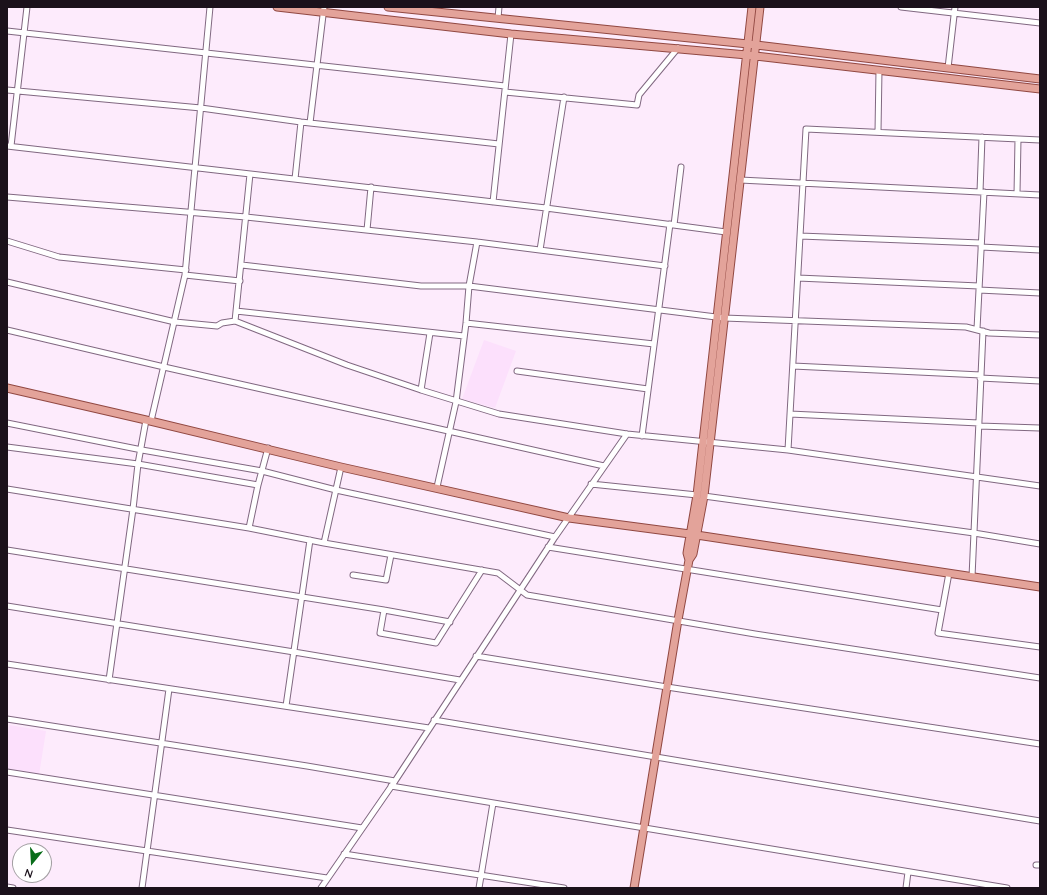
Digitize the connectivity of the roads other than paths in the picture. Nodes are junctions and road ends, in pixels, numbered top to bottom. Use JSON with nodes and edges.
{"nodes":[{"id":1,"x":27,"y":7,"type":"edge"},
{"id":2,"x":210,"y":7,"type":"edge"},
{"id":3,"x":277,"y":7,"type":"edge"},
{"id":4,"x":388,"y":7,"type":"edge"},
{"id":5,"x":499,"y":7,"type":"edge"},
{"id":6,"x":752,"y":7,"type":"edge"},
{"id":7,"x":760,"y":7,"type":"edge"},
{"id":8,"x":901,"y":7,"type":"edge"},
{"id":9,"x":955,"y":7,"type":"edge"},
{"id":10,"x":916,"y":8,"type":"edge"},
{"id":11,"x":324,"y":9,"type":"edge"},
{"id":12,"x":954,"y":13,"type":"junction"},
{"id":13,"x":498,"y":18,"type":"junction"},
{"id":14,"x":1040,"y":23,"type":"edge"},
{"id":15,"x":7,"y":31,"type":"edge"},
{"id":16,"x":24,"y":33,"type":"junction"},
{"id":17,"x":511,"y":34,"type":"junction"},
{"id":18,"x":752,"y":45,"type":"junction"},
{"id":19,"x":678,"y":48,"type":"junction"},
{"id":20,"x":206,"y":53,"type":"junction"},
{"id":21,"x":747,"y":54,"type":"junction"},
{"id":22,"x":754,"y":55,"type":"junction"},
{"id":23,"x":318,"y":65,"type":"junction"},
{"id":24,"x":948,"y":68,"type":"junction"},
{"id":25,"x":879,"y":70,"type":"junction"},
{"id":26,"x":1040,"y":79,"type":"edge"},
{"id":27,"x":505,"y":89,"type":"junction"},
{"id":28,"x":1040,"y":89,"type":"edge"},
{"id":29,"x":7,"y":90,"type":"edge"},
{"id":30,"x":18,"y":91,"type":"junction"},
{"id":31,"x":564,"y":98,"type":"junction"},
{"id":32,"x":201,"y":108,"type":"junction"},
{"id":33,"x":301,"y":122,"type":"junction"},
{"id":34,"x":310,"y":123,"type":"junction"},
{"id":35,"x":878,"y":132,"type":"junction"},
{"id":36,"x":982,"y":137,"type":"junction"},
{"id":37,"x":1018,"y":139,"type":"junction"},
{"id":38,"x":1040,"y":140,"type":"edge"},
{"id":39,"x":499,"y":144,"type":"junction"},
{"id":40,"x":9,"y":146,"type":"edge"},
{"id":41,"x":681,"y":167,"type":"dead end"},
{"id":42,"x":196,"y":168,"type":"junction"},
{"id":43,"x":250,"y":174,"type":"junction"},
{"id":44,"x":295,"y":179,"type":"junction"},
{"id":45,"x":740,"y":180,"type":"junction"},
{"id":46,"x":803,"y":184,"type":"junction"},
{"id":47,"x":371,"y":187,"type":"junction"},
{"id":48,"x":982,"y":192,"type":"junction"},
{"id":49,"x":1017,"y":194,"type":"junction"},
{"id":50,"x":1040,"y":195,"type":"edge"},
{"id":51,"x":7,"y":198,"type":"edge"},
{"id":52,"x":492,"y":202,"type":"junction"},
{"id":53,"x":546,"y":208,"type":"junction"},
{"id":54,"x":192,"y":212,"type":"junction"},
{"id":55,"x":246,"y":217,"type":"junction"},
{"id":56,"x":672,"y":224,"type":"junction"},
{"id":57,"x":367,"y":230,"type":"junction"},
{"id":58,"x":726,"y":232,"type":"junction"},
{"id":59,"x":800,"y":236,"type":"junction"},
{"id":60,"x":7,"y":241,"type":"edge"},
{"id":61,"x":477,"y":242,"type":"junction"},
{"id":62,"x":981,"y":245,"type":"junction"},
{"id":63,"x":540,"y":250,"type":"junction"},
{"id":64,"x":1040,"y":250,"type":"edge"},
{"id":65,"x":242,"y":265,"type":"junction"},
{"id":66,"x":664,"y":266,"type":"junction"},
{"id":67,"x":185,"y":272,"type":"junction"},
{"id":68,"x":798,"y":278,"type":"junction"},
{"id":69,"x":240,"y":281,"type":"junction"},
{"id":70,"x":7,"y":282,"type":"edge"},
{"id":71,"x":469,"y":286,"type":"junction"},
{"id":72,"x":979,"y":288,"type":"junction"},
{"id":73,"x":1040,"y":293,"type":"edge"},
{"id":74,"x":659,"y":310,"type":"junction"},
{"id":75,"x":236,"y":311,"type":"junction"},
{"id":76,"x":716,"y":317,"type":"junction"},
{"id":77,"x":724,"y":318,"type":"junction"},
{"id":78,"x":235,"y":321,"type":"junction"},
{"id":79,"x":795,"y":321,"type":"junction"},
{"id":80,"x":175,"y":322,"type":"junction"},
{"id":81,"x":466,"y":323,"type":"junction"},
{"id":82,"x":977,"y":329,"type":"junction"},
{"id":83,"x":7,"y":330,"type":"edge"},
{"id":84,"x":983,"y":331,"type":"junction"},
{"id":85,"x":430,"y":333,"type":"junction"},
{"id":86,"x":1040,"y":335,"type":"edge"},
{"id":87,"x":464,"y":336,"type":"junction"},
{"id":88,"x":654,"y":344,"type":"junction"},
{"id":89,"x":793,"y":366,"type":"junction"},
{"id":90,"x":164,"y":367,"type":"junction"},
{"id":91,"x":517,"y":371,"type":"dead end"},
{"id":92,"x":980,"y":377,"type":"junction"},
{"id":93,"x":1040,"y":381,"type":"edge"},
{"id":94,"x":7,"y":388,"type":"edge"},
{"id":95,"x":648,"y":389,"type":"junction"},
{"id":96,"x":421,"y":390,"type":"junction"},
{"id":97,"x":456,"y":402,"type":"junction"},
{"id":98,"x":790,"y":414,"type":"junction"},
{"id":99,"x":149,"y":420,"type":"junction"},
{"id":100,"x":7,"y":424,"type":"edge"},
{"id":101,"x":979,"y":424,"type":"junction"},
{"id":102,"x":1040,"y":428,"type":"edge"},
{"id":103,"x":450,"y":432,"type":"junction"},
{"id":104,"x":627,"y":434,"type":"junction"},
{"id":105,"x":642,"y":436,"type":"junction"},
{"id":106,"x":707,"y":442,"type":"junction"},
{"id":107,"x":7,"y":447,"type":"edge"},
{"id":108,"x":268,"y":448,"type":"junction"},
{"id":109,"x":142,"y":450,"type":"junction"},
{"id":110,"x":788,"y":450,"type":"junction"},
{"id":111,"x":138,"y":464,"type":"junction"},
{"id":112,"x":604,"y":466,"type":"junction"},
{"id":113,"x":341,"y":467,"type":"junction"},
{"id":114,"x":262,"y":471,"type":"junction"},
{"id":115,"x":977,"y":477,"type":"junction"},
{"id":116,"x":591,"y":484,"type":"junction"},
{"id":117,"x":258,"y":485,"type":"junction"},
{"id":118,"x":1040,"y":486,"type":"edge"},
{"id":119,"x":437,"y":487,"type":"junction"},
{"id":120,"x":7,"y":489,"type":"edge"},
{"id":121,"x":336,"y":490,"type":"junction"},
{"id":122,"x":701,"y":495,"type":"junction"},
{"id":123,"x":133,"y":509,"type":"junction"},
{"id":124,"x":569,"y":518,"type":"junction"},
{"id":125,"x":249,"y":528,"type":"junction"},
{"id":126,"x":974,"y":533,"type":"junction"},
{"id":127,"x":693,"y":534,"type":"junction"},
{"id":128,"x":555,"y":537,"type":"junction"},
{"id":129,"x":310,"y":540,"type":"junction"},
{"id":130,"x":324,"y":543,"type":"junction"},
{"id":131,"x":1040,"y":544,"type":"edge"},
{"id":132,"x":548,"y":547,"type":"junction"},
{"id":133,"x":7,"y":550,"type":"edge"},
{"id":134,"x":391,"y":555,"type":"junction"},
{"id":135,"x":124,"y":569,"type":"junction"},
{"id":136,"x":482,"y":570,"type":"junction"},
{"id":137,"x":687,"y":570,"type":"junction"},
{"id":138,"x":949,"y":573,"type":"junction"},
{"id":139,"x":353,"y":575,"type":"dead end"},
{"id":140,"x":972,"y":577,"type":"junction"},
{"id":141,"x":1040,"y":587,"type":"edge"},
{"id":142,"x":520,"y":589,"type":"junction"},
{"id":143,"x":302,"y":597,"type":"junction"},
{"id":144,"x":7,"y":606,"type":"edge"},
{"id":145,"x":384,"y":610,"type":"junction"},
{"id":146,"x":942,"y":610,"type":"junction"},
{"id":147,"x":678,"y":620,"type":"junction"},
{"id":148,"x":450,"y":622,"type":"junction"},
{"id":149,"x":117,"y":624,"type":"junction"},
{"id":150,"x":1040,"y":647,"type":"edge"},
{"id":151,"x":294,"y":652,"type":"junction"},
{"id":152,"x":476,"y":656,"type":"junction"},
{"id":153,"x":7,"y":664,"type":"edge"},
{"id":154,"x":1040,"y":678,"type":"edge"},
{"id":155,"x":109,"y":680,"type":"junction"},
{"id":156,"x":460,"y":680,"type":"junction"},
{"id":157,"x":667,"y":687,"type":"junction"},
{"id":158,"x":170,"y":689,"type":"junction"},
{"id":159,"x":286,"y":706,"type":"junction"},
{"id":160,"x":7,"y":719,"type":"edge"},
{"id":161,"x":434,"y":720,"type":"junction"},
{"id":162,"x":429,"y":728,"type":"junction"},
{"id":163,"x":162,"y":743,"type":"junction"},
{"id":164,"x":1040,"y":744,"type":"edge"},
{"id":165,"x":656,"y":757,"type":"junction"},
{"id":166,"x":7,"y":772,"type":"edge"},
{"id":167,"x":395,"y":781,"type":"junction"},
{"id":168,"x":391,"y":786,"type":"junction"},
{"id":169,"x":154,"y":795,"type":"junction"},
{"id":170,"x":493,"y":803,"type":"junction"},
{"id":171,"x":1040,"y":821,"type":"edge"},
{"id":172,"x":362,"y":828,"type":"junction"},
{"id":173,"x":645,"y":828,"type":"junction"},
{"id":174,"x":7,"y":830,"type":"edge"},
{"id":175,"x":147,"y":851,"type":"junction"},
{"id":176,"x":344,"y":854,"type":"junction"},
{"id":177,"x":908,"y":872,"type":"junction"},
{"id":178,"x":481,"y":876,"type":"junction"},
{"id":179,"x":327,"y":878,"type":"junction"},
{"id":180,"x":7,"y":887,"type":"edge"},
{"id":181,"x":14,"y":888,"type":"edge"},
{"id":182,"x":142,"y":888,"type":"edge"},
{"id":183,"x":321,"y":888,"type":"edge"},
{"id":184,"x":479,"y":888,"type":"edge"},
{"id":185,"x":564,"y":888,"type":"edge"},
{"id":186,"x":634,"y":888,"type":"edge"},
{"id":187,"x":906,"y":888,"type":"edge"},
{"id":188,"x":1007,"y":888,"type":"edge"}],
"edges":[{"from":1,"to":16,"type":"street"},
{"from":2,"to":20,"type":"street"},
{"from":3,"to":11,"type":"main road"},
{"from":4,"to":13,"type":"main road"},
{"from":5,"to":13,"type":"street"},
{"from":6,"to":18,"type":"main road"},
{"from":7,"to":18,"type":"main road"},
{"from":8,"to":10,"type":"street"},
{"from":9,"to":12,"type":"street"},
{"from":10,"to":12,"type":"street"},
{"from":11,"to":17,"type":"main road"},
{"from":11,"to":23,"type":"street"},
{"from":12,"to":14,"type":"street"},
{"from":12,"to":24,"type":"street"},
{"from":13,"to":18,"type":"main road"},
{"from":15,"to":16,"type":"street"},
{"from":16,"to":20,"type":"street"},
{"from":16,"to":30,"type":"street"},
{"from":17,"to":19,"type":"main road"},
{"from":17,"to":27,"type":"street"},
{"from":18,"to":21,"type":"main road"},
{"from":18,"to":22,"type":"main road"},
{"from":18,"to":24,"type":"main road"},
{"from":19,"to":21,"type":"main road"},
{"from":19,"to":31,"type":"street"},
{"from":20,"to":23,"type":"street"},
{"from":20,"to":32,"type":"street"},
{"from":21,"to":22,"type":"main road"},
{"from":21,"to":58,"type":"main road"},
{"from":22,"to":25,"type":"main road"},
{"from":22,"to":45,"type":"main road"},
{"from":23,"to":27,"type":"street"},
{"from":23,"to":34,"type":"street"},
{"from":24,"to":26,"type":"main road"},
{"from":25,"to":28,"type":"main road"},
{"from":25,"to":35,"type":"street"},
{"from":27,"to":31,"type":"street"},
{"from":27,"to":39,"type":"street"},
{"from":29,"to":30,"type":"street"},
{"from":30,"to":32,"type":"street"},
{"from":30,"to":40,"type":"street"},
{"from":31,"to":53,"type":"street"},
{"from":32,"to":33,"type":"street"},
{"from":32,"to":42,"type":"street"},
{"from":33,"to":34,"type":"street"},
{"from":33,"to":44,"type":"street"},
{"from":34,"to":39,"type":"street"},
{"from":35,"to":36,"type":"street"},
{"from":35,"to":46,"type":"street"},
{"from":36,"to":37,"type":"street"},
{"from":36,"to":48,"type":"street"},
{"from":37,"to":38,"type":"street"},
{"from":37,"to":49,"type":"street"},
{"from":39,"to":52,"type":"street"},
{"from":40,"to":42,"type":"street"},
{"from":41,"to":56,"type":"street"},
{"from":42,"to":43,"type":"street"},
{"from":42,"to":54,"type":"street"},
{"from":43,"to":44,"type":"street"},
{"from":43,"to":55,"type":"street"},
{"from":44,"to":47,"type":"street"},
{"from":45,"to":46,"type":"street"},
{"from":45,"to":77,"type":"main road"},
{"from":46,"to":48,"type":"street"},
{"from":46,"to":59,"type":"street"},
{"from":47,"to":52,"type":"street"},
{"from":47,"to":57,"type":"street"},
{"from":48,"to":49,"type":"street"},
{"from":48,"to":62,"type":"street"},
{"from":49,"to":50,"type":"street"},
{"from":51,"to":54,"type":"street"},
{"from":52,"to":53,"type":"street"},
{"from":53,"to":56,"type":"street"},
{"from":53,"to":63,"type":"street"},
{"from":54,"to":55,"type":"street"},
{"from":54,"to":67,"type":"street"},
{"from":55,"to":57,"type":"street"},
{"from":55,"to":65,"type":"street"},
{"from":56,"to":58,"type":"street"},
{"from":56,"to":66,"type":"street"},
{"from":57,"to":61,"type":"street"},
{"from":58,"to":76,"type":"main road"},
{"from":59,"to":62,"type":"street"},
{"from":59,"to":68,"type":"street"},
{"from":60,"to":67,"type":"street"},
{"from":61,"to":63,"type":"street"},
{"from":61,"to":71,"type":"street"},
{"from":62,"to":64,"type":"street"},
{"from":62,"to":72,"type":"street"},
{"from":63,"to":66,"type":"street"},
{"from":65,"to":69,"type":"street"},
{"from":65,"to":71,"type":"street"},
{"from":66,"to":74,"type":"street"},
{"from":67,"to":69,"type":"street"},
{"from":67,"to":80,"type":"street"},
{"from":68,"to":72,"type":"street"},
{"from":68,"to":79,"type":"street"},
{"from":69,"to":75,"type":"street"},
{"from":70,"to":80,"type":"street"},
{"from":71,"to":74,"type":"street"},
{"from":71,"to":81,"type":"street"},
{"from":72,"to":73,"type":"street"},
{"from":72,"to":82,"type":"street"},
{"from":74,"to":76,"type":"street"},
{"from":74,"to":88,"type":"street"},
{"from":75,"to":78,"type":"street"},
{"from":75,"to":85,"type":"street"},
{"from":76,"to":77,"type":"street"},
{"from":76,"to":106,"type":"main road"},
{"from":77,"to":79,"type":"street"},
{"from":77,"to":106,"type":"main road"},
{"from":78,"to":80,"type":"street"},
{"from":78,"to":96,"type":"street"},
{"from":79,"to":82,"type":"street"},
{"from":79,"to":89,"type":"street"},
{"from":80,"to":90,"type":"street"},
{"from":81,"to":87,"type":"street"},
{"from":81,"to":88,"type":"street"},
{"from":82,"to":84,"type":"street"},
{"from":83,"to":90,"type":"street"},
{"from":84,"to":86,"type":"street"},
{"from":84,"to":92,"type":"street"},
{"from":85,"to":87,"type":"street"},
{"from":85,"to":96,"type":"street"},
{"from":87,"to":97,"type":"street"},
{"from":88,"to":95,"type":"street"},
{"from":89,"to":92,"type":"street"},
{"from":89,"to":98,"type":"street"},
{"from":90,"to":99,"type":"street"},
{"from":90,"to":103,"type":"street"},
{"from":91,"to":95,"type":"street"},
{"from":92,"to":93,"type":"street"},
{"from":92,"to":101,"type":"street"},
{"from":94,"to":99,"type":"main road"},
{"from":95,"to":105,"type":"street"},
{"from":96,"to":97,"type":"street"},
{"from":97,"to":103,"type":"street"},
{"from":97,"to":104,"type":"street"},
{"from":98,"to":101,"type":"street"},
{"from":98,"to":110,"type":"street"},
{"from":99,"to":108,"type":"main road"},
{"from":99,"to":109,"type":"street"},
{"from":100,"to":109,"type":"street"},
{"from":101,"to":102,"type":"street"},
{"from":101,"to":115,"type":"street"},
{"from":103,"to":112,"type":"street"},
{"from":103,"to":119,"type":"street"},
{"from":104,"to":105,"type":"street"},
{"from":104,"to":112,"type":"street"},
{"from":105,"to":106,"type":"street"},
{"from":106,"to":110,"type":"street"},
{"from":106,"to":122,"type":"main road"},
{"from":107,"to":111,"type":"street"},
{"from":108,"to":113,"type":"main road"},
{"from":108,"to":114,"type":"street"},
{"from":109,"to":111,"type":"street"},
{"from":109,"to":114,"type":"street"},
{"from":110,"to":115,"type":"street"},
{"from":111,"to":117,"type":"street"},
{"from":111,"to":123,"type":"street"},
{"from":112,"to":116,"type":"street"},
{"from":113,"to":119,"type":"main road"},
{"from":113,"to":121,"type":"street"},
{"from":114,"to":117,"type":"street"},
{"from":114,"to":121,"type":"street"},
{"from":115,"to":118,"type":"street"},
{"from":115,"to":126,"type":"street"},
{"from":116,"to":122,"type":"street"},
{"from":116,"to":124,"type":"street"},
{"from":117,"to":125,"type":"street"},
{"from":119,"to":124,"type":"main road"},
{"from":120,"to":123,"type":"street"},
{"from":121,"to":128,"type":"street"},
{"from":121,"to":130,"type":"street"},
{"from":122,"to":126,"type":"street"},
{"from":122,"to":127,"type":"main road"},
{"from":123,"to":125,"type":"street"},
{"from":123,"to":135,"type":"street"},
{"from":124,"to":127,"type":"main road"},
{"from":124,"to":128,"type":"street"},
{"from":125,"to":129,"type":"street"},
{"from":126,"to":131,"type":"street"},
{"from":126,"to":140,"type":"street"},
{"from":127,"to":137,"type":"main road"},
{"from":127,"to":138,"type":"main road"},
{"from":128,"to":132,"type":"street"},
{"from":129,"to":130,"type":"street"},
{"from":129,"to":143,"type":"street"},
{"from":130,"to":134,"type":"street"},
{"from":132,"to":137,"type":"street"},
{"from":132,"to":142,"type":"street"},
{"from":133,"to":135,"type":"street"},
{"from":134,"to":136,"type":"street"},
{"from":134,"to":139,"type":"street"},
{"from":135,"to":143,"type":"street"},
{"from":135,"to":149,"type":"street"},
{"from":136,"to":142,"type":"street"},
{"from":136,"to":148,"type":"street"},
{"from":137,"to":146,"type":"street"},
{"from":137,"to":147,"type":"main road"},
{"from":138,"to":140,"type":"main road"},
{"from":138,"to":146,"type":"street"},
{"from":140,"to":141,"type":"main road"},
{"from":142,"to":147,"type":"street"},
{"from":142,"to":152,"type":"street"},
{"from":143,"to":145,"type":"street"},
{"from":143,"to":151,"type":"street"},
{"from":144,"to":149,"type":"street"},
{"from":145,"to":148,"type":"street"},
{"from":145,"to":148,"type":"street"},
{"from":146,"to":150,"type":"street"},
{"from":147,"to":154,"type":"street"},
{"from":147,"to":157,"type":"main road"},
{"from":149,"to":151,"type":"street"},
{"from":149,"to":155,"type":"street"},
{"from":151,"to":156,"type":"street"},
{"from":151,"to":159,"type":"street"},
{"from":152,"to":156,"type":"street"},
{"from":152,"to":157,"type":"street"},
{"from":153,"to":155,"type":"street"},
{"from":155,"to":158,"type":"street"},
{"from":156,"to":161,"type":"street"},
{"from":157,"to":164,"type":"street"},
{"from":157,"to":165,"type":"main road"},
{"from":158,"to":159,"type":"street"},
{"from":158,"to":163,"type":"street"},
{"from":159,"to":162,"type":"street"},
{"from":160,"to":163,"type":"street"},
{"from":161,"to":162,"type":"street"},
{"from":161,"to":165,"type":"street"},
{"from":162,"to":167,"type":"street"},
{"from":163,"to":167,"type":"street"},
{"from":163,"to":169,"type":"street"},
{"from":165,"to":171,"type":"street"},
{"from":165,"to":173,"type":"main road"},
{"from":166,"to":169,"type":"street"},
{"from":167,"to":168,"type":"street"},
{"from":168,"to":170,"type":"street"},
{"from":168,"to":172,"type":"street"},
{"from":169,"to":172,"type":"street"},
{"from":169,"to":175,"type":"street"},
{"from":170,"to":173,"type":"street"},
{"from":170,"to":178,"type":"street"},
{"from":172,"to":176,"type":"street"},
{"from":173,"to":177,"type":"street"},
{"from":173,"to":186,"type":"main road"},
{"from":174,"to":175,"type":"street"},
{"from":175,"to":179,"type":"street"},
{"from":175,"to":182,"type":"street"},
{"from":176,"to":178,"type":"street"},
{"from":176,"to":179,"type":"street"},
{"from":177,"to":187,"type":"street"},
{"from":177,"to":188,"type":"street"},
{"from":178,"to":184,"type":"street"},
{"from":178,"to":185,"type":"street"},
{"from":179,"to":183,"type":"street"},
{"from":180,"to":181,"type":"street"}]}
